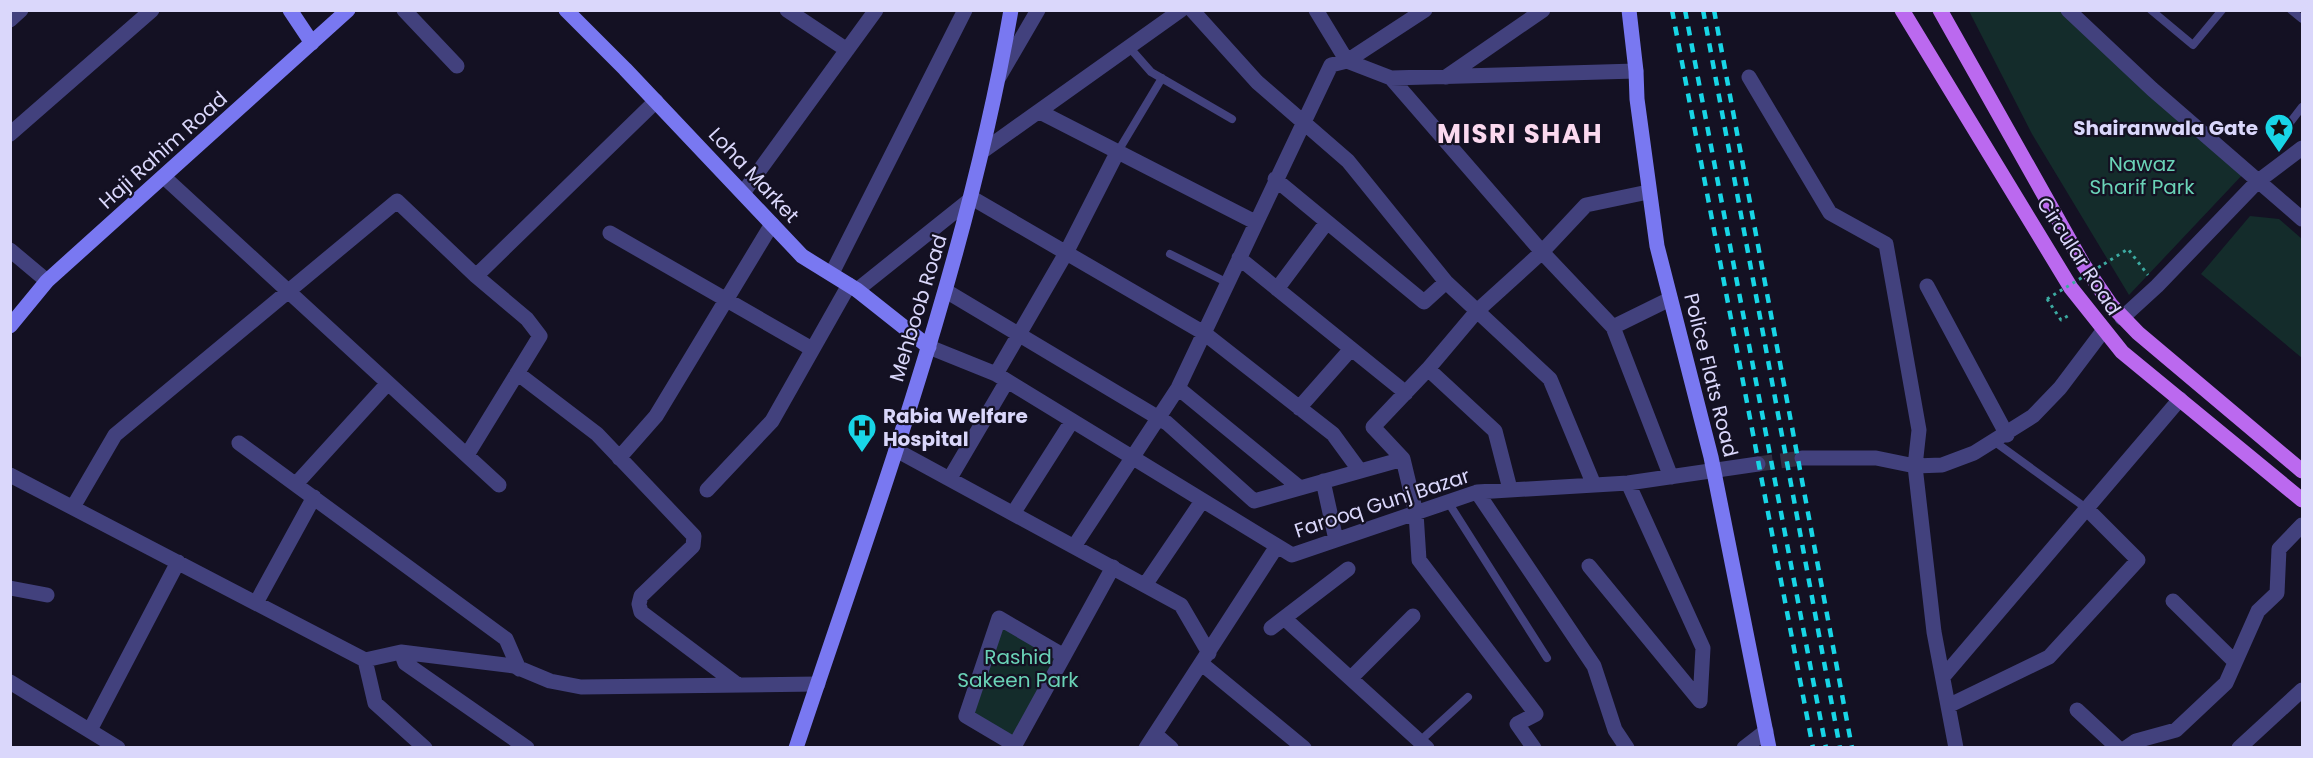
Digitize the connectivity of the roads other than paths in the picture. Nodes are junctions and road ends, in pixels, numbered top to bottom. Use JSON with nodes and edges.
{"nodes":[{"id":1,"x":21,"y":10,"type":"edge"},
{"id":2,"x":152,"y":10,"type":"edge"},
{"id":3,"x":290,"y":10,"type":"edge"},
{"id":4,"x":348,"y":10,"type":"edge"},
{"id":5,"x":404,"y":10,"type":"edge"},
{"id":6,"x":566,"y":10,"type":"edge"},
{"id":7,"x":787,"y":10,"type":"edge"},
{"id":8,"x":876,"y":10,"type":"edge"},
{"id":9,"x":965,"y":10,"type":"edge"},
{"id":10,"x":1011,"y":10,"type":"edge"},
{"id":11,"x":1038,"y":10,"type":"edge"},
{"id":12,"x":1182,"y":10,"type":"edge"},
{"id":13,"x":1192,"y":10,"type":"edge"},
{"id":14,"x":1316,"y":10,"type":"edge"},
{"id":15,"x":1425,"y":10,"type":"edge"},
{"id":16,"x":1543,"y":10,"type":"edge"},
{"id":17,"x":1629,"y":10,"type":"edge"},
{"id":18,"x":1902,"y":10,"type":"edge"},
{"id":19,"x":1940,"y":10,"type":"edge"},
{"id":20,"x":2068,"y":10,"type":"edge"},
{"id":21,"x":2222,"y":10,"type":"edge"},
{"id":22,"x":2291,"y":10,"type":"edge"},
{"id":23,"x":2155,"y":12,"type":"edge"},
{"id":24,"x":2302,"y":19,"type":"edge"},
{"id":25,"x":10,"y":20,"type":"edge"},
{"id":26,"x":312,"y":44,"type":"junction"},
{"id":27,"x":1129,"y":47,"type":"junction"},
{"id":28,"x":847,"y":50,"type":"junction"},
{"id":29,"x":1347,"y":61,"type":"junction"},
{"id":30,"x":457,"y":66,"type":"dead end"},
{"id":31,"x":1636,"y":71,"type":"junction"},
{"id":32,"x":999,"y":77,"type":"junction"},
{"id":33,"x":1446,"y":77,"type":"junction"},
{"id":34,"x":1749,"y":77,"type":"dead end"},
{"id":35,"x":1162,"y":78,"type":"junction"},
{"id":36,"x":1391,"y":78,"type":"junction"},
{"id":37,"x":656,"y":101,"type":"junction"},
{"id":38,"x":2302,"y":106,"type":"edge"},
{"id":39,"x":1040,"y":111,"type":"junction"},
{"id":40,"x":1232,"y":119,"type":"dead end"},
{"id":41,"x":1302,"y":122,"type":"junction"},
{"id":42,"x":2284,"y":129,"type":"dead end"},
{"id":43,"x":10,"y":134,"type":"edge"},
{"id":44,"x":2302,"y":148,"type":"edge"},
{"id":45,"x":983,"y":151,"type":"junction"},
{"id":46,"x":1117,"y":153,"type":"junction"},
{"id":47,"x":164,"y":177,"type":"junction"},
{"id":48,"x":1275,"y":179,"type":"junction"},
{"id":49,"x":2258,"y":182,"type":"junction"},
{"id":50,"x":1648,"y":192,"type":"junction"},
{"id":51,"x":743,"y":193,"type":"junction"},
{"id":52,"x":972,"y":198,"type":"junction"},
{"id":53,"x":2302,"y":219,"type":"edge"},
{"id":54,"x":1255,"y":222,"type":"junction"},
{"id":55,"x":1327,"y":222,"type":"junction"},
{"id":56,"x":772,"y":224,"type":"junction"},
{"id":57,"x":610,"y":233,"type":"dead end"},
{"id":58,"x":10,"y":250,"type":"edge"},
{"id":59,"x":1542,"y":252,"type":"junction"},
{"id":60,"x":1066,"y":253,"type":"junction"},
{"id":61,"x":1170,"y":254,"type":"dead end"},
{"id":62,"x":1239,"y":258,"type":"junction"},
{"id":63,"x":832,"y":273,"type":"junction"},
{"id":64,"x":476,"y":276,"type":"junction"},
{"id":65,"x":47,"y":281,"type":"junction"},
{"id":66,"x":1446,"y":282,"type":"junction"},
{"id":67,"x":1228,"y":283,"type":"junction"},
{"id":68,"x":1927,"y":286,"type":"dead end"},
{"id":69,"x":853,"y":287,"type":"junction"},
{"id":70,"x":1277,"y":288,"type":"junction"},
{"id":71,"x":946,"y":291,"type":"junction"},
{"id":72,"x":289,"y":292,"type":"junction"},
{"id":73,"x":1670,"y":299,"type":"junction"},
{"id":74,"x":726,"y":301,"type":"junction"},
{"id":75,"x":1477,"y":311,"type":"junction"},
{"id":76,"x":2122,"y":318,"type":"junction"},
{"id":77,"x":10,"y":326,"type":"edge"},
{"id":78,"x":1612,"y":327,"type":"junction"},
{"id":79,"x":2103,"y":331,"type":"junction"},
{"id":80,"x":1204,"y":333,"type":"junction"},
{"id":81,"x":1019,"y":334,"type":"junction"},
{"id":82,"x":929,"y":347,"type":"junction"},
{"id":83,"x":1352,"y":349,"type":"junction"},
{"id":84,"x":812,"y":350,"type":"junction"},
{"id":85,"x":1428,"y":369,"type":"junction"},
{"id":86,"x":517,"y":373,"type":"junction"},
{"id":87,"x":1002,"y":378,"type":"junction"},
{"id":88,"x":388,"y":383,"type":"junction"},
{"id":89,"x":1178,"y":388,"type":"junction"},
{"id":90,"x":1406,"y":393,"type":"junction"},
{"id":91,"x":2180,"y":399,"type":"junction"},
{"id":92,"x":1299,"y":408,"type":"junction"},
{"id":93,"x":1159,"y":418,"type":"junction"},
{"id":94,"x":1072,"y":421,"type":"junction"},
{"id":95,"x":2001,"y":438,"type":"junction"},
{"id":96,"x":239,"y":443,"type":"dead end"},
{"id":97,"x":896,"y":450,"type":"junction"},
{"id":98,"x":467,"y":455,"type":"junction"},
{"id":99,"x":1133,"y":457,"type":"junction"},
{"id":100,"x":619,"y":458,"type":"junction"},
{"id":101,"x":1802,"y":458,"type":"tunnel mouth"},
{"id":102,"x":1402,"y":459,"type":"junction"},
{"id":103,"x":1758,"y":464,"type":"tunnel mouth"},
{"id":104,"x":1914,"y":466,"type":"junction"},
{"id":105,"x":1714,"y":470,"type":"junction"},
{"id":106,"x":1360,"y":471,"type":"junction"},
{"id":107,"x":2302,"y":471,"type":"edge"},
{"id":108,"x":10,"y":475,"type":"edge"},
{"id":109,"x":1671,"y":477,"type":"junction"},
{"id":110,"x":950,"y":478,"type":"junction"},
{"id":111,"x":1323,"y":482,"type":"junction"},
{"id":112,"x":1628,"y":483,"type":"junction"},
{"id":113,"x":296,"y":484,"type":"junction"},
{"id":114,"x":499,"y":485,"type":"dead end"},
{"id":115,"x":1594,"y":485,"type":"junction"},
{"id":116,"x":1300,"y":488,"type":"junction"},
{"id":117,"x":1510,"y":489,"type":"junction"},
{"id":118,"x":707,"y":490,"type":"dead end"},
{"id":119,"x":1477,"y":492,"type":"junction"},
{"id":120,"x":314,"y":497,"type":"junction"},
{"id":121,"x":2302,"y":500,"type":"edge"},
{"id":122,"x":1202,"y":501,"type":"junction"},
{"id":123,"x":1448,"y":502,"type":"junction"},
{"id":124,"x":74,"y":507,"type":"junction"},
{"id":125,"x":2086,"y":508,"type":"junction"},
{"id":126,"x":1014,"y":512,"type":"junction"},
{"id":127,"x":1416,"y":513,"type":"junction"},
{"id":128,"x":2302,"y":525,"type":"edge"},
{"id":129,"x":1336,"y":540,"type":"junction"},
{"id":130,"x":1075,"y":545,"type":"junction"},
{"id":131,"x":1277,"y":546,"type":"junction"},
{"id":132,"x":178,"y":562,"type":"junction"},
{"id":133,"x":1589,"y":566,"type":"dead end"},
{"id":134,"x":1113,"y":567,"type":"junction"},
{"id":135,"x":1348,"y":569,"type":"dead end"},
{"id":136,"x":1145,"y":585,"type":"junction"},
{"id":137,"x":10,"y":588,"type":"edge"},
{"id":138,"x":47,"y":596,"type":"dead end"},
{"id":139,"x":2173,"y":600,"type":"dead end"},
{"id":140,"x":256,"y":603,"type":"junction"},
{"id":141,"x":1413,"y":616,"type":"dead end"},
{"id":142,"x":1284,"y":618,"type":"junction"},
{"id":143,"x":1271,"y":628,"type":"dead end"},
{"id":144,"x":401,"y":652,"type":"junction"},
{"id":145,"x":1064,"y":656,"type":"junction"},
{"id":146,"x":1206,"y":658,"type":"junction"},
{"id":147,"x":1547,"y":658,"type":"dead end"},
{"id":148,"x":365,"y":660,"type":"junction"},
{"id":149,"x":2234,"y":661,"type":"junction"},
{"id":150,"x":519,"y":669,"type":"junction"},
{"id":151,"x":1351,"y":678,"type":"junction"},
{"id":152,"x":1943,"y":678,"type":"junction"},
{"id":153,"x":10,"y":682,"type":"edge"},
{"id":154,"x":818,"y":684,"type":"junction"},
{"id":155,"x":738,"y":685,"type":"junction"},
{"id":156,"x":2302,"y":690,"type":"edge"},
{"id":157,"x":1468,"y":697,"type":"dead end"},
{"id":158,"x":1948,"y":706,"type":"junction"},
{"id":159,"x":2077,"y":710,"type":"dead end"},
{"id":160,"x":90,"y":730,"type":"junction"},
{"id":161,"x":1766,"y":731,"type":"junction"},
{"id":162,"x":1155,"y":734,"type":"junction"},
{"id":163,"x":1424,"y":744,"type":"edge"},
{"id":164,"x":118,"y":747,"type":"edge"},
{"id":165,"x":425,"y":747,"type":"edge"},
{"id":166,"x":527,"y":747,"type":"edge"},
{"id":167,"x":796,"y":747,"type":"edge"},
{"id":168,"x":1146,"y":747,"type":"edge"},
{"id":169,"x":1171,"y":747,"type":"edge"},
{"id":170,"x":1304,"y":747,"type":"edge"},
{"id":171,"x":1534,"y":747,"type":"edge"},
{"id":172,"x":1627,"y":747,"type":"edge"},
{"id":173,"x":1743,"y":747,"type":"edge"},
{"id":174,"x":1769,"y":747,"type":"edge"},
{"id":175,"x":1956,"y":747,"type":"edge"},
{"id":176,"x":2118,"y":747,"type":"edge"},
{"id":177,"x":2126,"y":747,"type":"edge"},
{"id":178,"x":2239,"y":747,"type":"edge"}],
"edges":[{"from":1,"to":25,"type":"street"},
{"from":2,"to":43,"type":"street"},
{"from":3,"to":26,"type":"main road"},
{"from":4,"to":26,"type":"main road","name":"Haji Rahim Road"},
{"from":5,"to":30,"type":"street"},
{"from":6,"to":37,"type":"main road","name":"Loha Market"},
{"from":7,"to":28,"type":"street"},
{"from":8,"to":28,"type":"street"},
{"from":9,"to":63,"type":"street"},
{"from":10,"to":32,"type":"main road","name":"Mehboob Road"},
{"from":11,"to":32,"type":"street"},
{"from":12,"to":27,"type":"street"},
{"from":13,"to":41,"type":"street"},
{"from":14,"to":29,"type":"street"},
{"from":15,"to":29,"type":"street"},
{"from":16,"to":33,"type":"street"},
{"from":17,"to":31,"type":"main road","name":"Police Flats Road"},
{"from":18,"to":79,"type":"main road","name":"Circular Road"},
{"from":19,"to":76,"type":"main road","name":"Circular Road"},
{"from":20,"to":49,"type":"street"},
{"from":21,"to":23,"type":"lane"},
{"from":22,"to":24,"type":"lane"},
{"from":26,"to":47,"type":"main road","name":"Haji Rahim Road"},
{"from":27,"to":35,"type":"lane"},
{"from":27,"to":39,"type":"street"},
{"from":28,"to":51,"type":"street"},
{"from":29,"to":36,"type":"street"},
{"from":29,"to":41,"type":"street"},
{"from":31,"to":33,"type":"street"},
{"from":31,"to":50,"type":"main road","name":"Police Flats Road"},
{"from":32,"to":45,"type":"main road","name":"Mehboob Road"},
{"from":33,"to":36,"type":"street"},
{"from":34,"to":104,"type":"street"},
{"from":35,"to":40,"type":"lane"},
{"from":35,"to":46,"type":"lane"},
{"from":36,"to":59,"type":"street"},
{"from":37,"to":51,"type":"main road","name":"Loha Market"},
{"from":37,"to":64,"type":"street"},
{"from":38,"to":42,"type":"lane"},
{"from":39,"to":45,"type":"street"},
{"from":39,"to":46,"type":"street"},
{"from":41,"to":48,"type":"street"},
{"from":41,"to":66,"type":"street"},
{"from":44,"to":49,"type":"street"},
{"from":45,"to":52,"type":"main road","name":"Mehboob Road"},
{"from":46,"to":54,"type":"street"},
{"from":46,"to":60,"type":"street"},
{"from":47,"to":65,"type":"main road","name":"Haji Rahim Road"},
{"from":47,"to":72,"type":"street"},
{"from":48,"to":54,"type":"street"},
{"from":48,"to":55,"type":"street"},
{"from":49,"to":53,"type":"street"},
{"from":49,"to":76,"type":"street"},
{"from":50,"to":59,"type":"street"},
{"from":50,"to":73,"type":"main road","name":"Police Flats Road"},
{"from":51,"to":56,"type":"main road","name":"Loha Market"},
{"from":52,"to":60,"type":"street"},
{"from":52,"to":69,"type":"street"},
{"from":52,"to":71,"type":"main road","name":"Mehboob Road"},
{"from":54,"to":62,"type":"street"},
{"from":55,"to":66,"type":"street"},
{"from":55,"to":70,"type":"street"},
{"from":56,"to":63,"type":"main road","name":"Loha Market"},
{"from":56,"to":74,"type":"street"},
{"from":57,"to":74,"type":"street"},
{"from":58,"to":65,"type":"street"},
{"from":59,"to":75,"type":"street"},
{"from":59,"to":78,"type":"street"},
{"from":60,"to":80,"type":"street"},
{"from":60,"to":81,"type":"street"},
{"from":61,"to":67,"type":"lane"},
{"from":62,"to":67,"type":"street"},
{"from":62,"to":70,"type":"street"},
{"from":63,"to":69,"type":"main road","name":"Loha Market"},
{"from":64,"to":72,"type":"street"},
{"from":64,"to":86,"type":"street"},
{"from":65,"to":77,"type":"main road","name":"Haji Rahim Road"},
{"from":66,"to":75,"type":"street"},
{"from":67,"to":80,"type":"street"},
{"from":68,"to":95,"type":"street"},
{"from":69,"to":82,"type":"main road","name":"Loha Market"},
{"from":69,"to":84,"type":"street"},
{"from":70,"to":83,"type":"street"},
{"from":71,"to":81,"type":"street"},
{"from":71,"to":82,"type":"main road","name":"Mehboob Road"},
{"from":72,"to":88,"type":"street"},
{"from":72,"to":124,"type":"street"},
{"from":73,"to":78,"type":"street"},
{"from":73,"to":105,"type":"main road","name":"Police Flats Road"},
{"from":74,"to":84,"type":"street"},
{"from":74,"to":100,"type":"street"},
{"from":75,"to":85,"type":"street"},
{"from":75,"to":115,"type":"street"},
{"from":76,"to":107,"type":"main road","name":"Circular Road"},
{"from":78,"to":109,"type":"street"},
{"from":79,"to":91,"type":"main road","name":"Circular Road"},
{"from":79,"to":95,"type":"street"},
{"from":80,"to":89,"type":"street"},
{"from":80,"to":92,"type":"street"},
{"from":81,"to":87,"type":"street"},
{"from":81,"to":93,"type":"street"},
{"from":82,"to":87,"type":"street","name":"Farooq Gunj Bazar"},
{"from":82,"to":97,"type":"main road","name":"Mehboob Road"},
{"from":83,"to":90,"type":"street"},
{"from":83,"to":92,"type":"street"},
{"from":84,"to":118,"type":"street"},
{"from":85,"to":90,"type":"street"},
{"from":85,"to":117,"type":"street"},
{"from":86,"to":98,"type":"street"},
{"from":86,"to":100,"type":"street"},
{"from":87,"to":94,"type":"street","name":"Farooq Gunj Bazar"},
{"from":87,"to":110,"type":"street"},
{"from":88,"to":98,"type":"street"},
{"from":88,"to":113,"type":"street"},
{"from":89,"to":93,"type":"street"},
{"from":89,"to":116,"type":"street"},
{"from":90,"to":102,"type":"street"},
{"from":91,"to":121,"type":"main road","name":"Circular Road"},
{"from":91,"to":125,"type":"street"},
{"from":92,"to":106,"type":"street"},
{"from":93,"to":99,"type":"street"},
{"from":93,"to":116,"type":"street"},
{"from":94,"to":99,"type":"street","name":"Farooq Gunj Bazar"},
{"from":94,"to":126,"type":"street"},
{"from":95,"to":104,"type":"street"},
{"from":95,"to":125,"type":"lane"},
{"from":96,"to":113,"type":"street"},
{"from":97,"to":110,"type":"street"},
{"from":97,"to":154,"type":"main road","name":"Mehboob Road"},
{"from":98,"to":114,"type":"street"},
{"from":99,"to":122,"type":"street","name":"Farooq Gunj Bazar"},
{"from":99,"to":130,"type":"street"},
{"from":100,"to":155,"type":"street"},
{"from":101,"to":104,"type":"street"},
{"from":102,"to":106,"type":"street"},
{"from":102,"to":127,"type":"street"},
{"from":103,"to":105,"type":"street","name":"Farooq Gunj Bazar"},
{"from":104,"to":152,"type":"street"},
{"from":105,"to":109,"type":"street","name":"Farooq Gunj Bazar"},
{"from":105,"to":161,"type":"main road","name":"Police Flats Road"},
{"from":106,"to":111,"type":"street"},
{"from":108,"to":124,"type":"street"},
{"from":109,"to":112,"type":"street","name":"Farooq Gunj Bazar"},
{"from":110,"to":126,"type":"street"},
{"from":111,"to":116,"type":"street"},
{"from":111,"to":129,"type":"street"},
{"from":112,"to":115,"type":"street","name":"Farooq Gunj Bazar"},
{"from":112,"to":133,"type":"street"},
{"from":113,"to":120,"type":"street"},
{"from":115,"to":117,"type":"street","name":"Farooq Gunj Bazar"},
{"from":117,"to":119,"type":"street","name":"Farooq Gunj Bazar"},
{"from":119,"to":123,"type":"street","name":"Farooq Gunj Bazar"},
{"from":119,"to":172,"type":"street"},
{"from":120,"to":140,"type":"street"},
{"from":120,"to":150,"type":"street"},
{"from":122,"to":131,"type":"street","name":"Farooq Gunj Bazar"},
{"from":122,"to":136,"type":"street"},
{"from":123,"to":127,"type":"street","name":"Farooq Gunj Bazar"},
{"from":123,"to":147,"type":"lane"},
{"from":124,"to":132,"type":"street"},
{"from":125,"to":152,"type":"street"},
{"from":125,"to":158,"type":"street"},
{"from":126,"to":130,"type":"street"},
{"from":127,"to":129,"type":"street","name":"Farooq Gunj Bazar"},
{"from":127,"to":171,"type":"street"},
{"from":128,"to":149,"type":"street"},
{"from":129,"to":131,"type":"street","name":"Farooq Gunj Bazar"},
{"from":130,"to":134,"type":"street"},
{"from":131,"to":146,"type":"street"},
{"from":132,"to":140,"type":"street"},
{"from":132,"to":160,"type":"street"},
{"from":134,"to":136,"type":"street"},
{"from":134,"to":145,"type":"street"},
{"from":135,"to":142,"type":"street"},
{"from":136,"to":146,"type":"street"},
{"from":137,"to":138,"type":"street"},
{"from":139,"to":149,"type":"street"},
{"from":140,"to":148,"type":"street"},
{"from":141,"to":151,"type":"street"},
{"from":142,"to":143,"type":"street"},
{"from":142,"to":151,"type":"street"},
{"from":144,"to":148,"type":"street"},
{"from":144,"to":150,"type":"street"},
{"from":144,"to":166,"type":"street"},
{"from":145,"to":145,"type":"street"},
{"from":146,"to":162,"type":"street"},
{"from":146,"to":170,"type":"street"},
{"from":148,"to":165,"type":"street"},
{"from":149,"to":177,"type":"street"},
{"from":150,"to":155,"type":"street"},
{"from":151,"to":163,"type":"street"},
{"from":152,"to":158,"type":"street"},
{"from":153,"to":160,"type":"street"},
{"from":154,"to":155,"type":"street"},
{"from":154,"to":167,"type":"main road","name":"Mehboob Road"},
{"from":156,"to":178,"type":"street"},
{"from":157,"to":163,"type":"lane"},
{"from":158,"to":175,"type":"street"},
{"from":159,"to":176,"type":"street"},
{"from":160,"to":164,"type":"street"},
{"from":161,"to":173,"type":"street"},
{"from":161,"to":174,"type":"main road","name":"Police Flats Road"},
{"from":162,"to":168,"type":"street"},
{"from":162,"to":169,"type":"street"}]}
